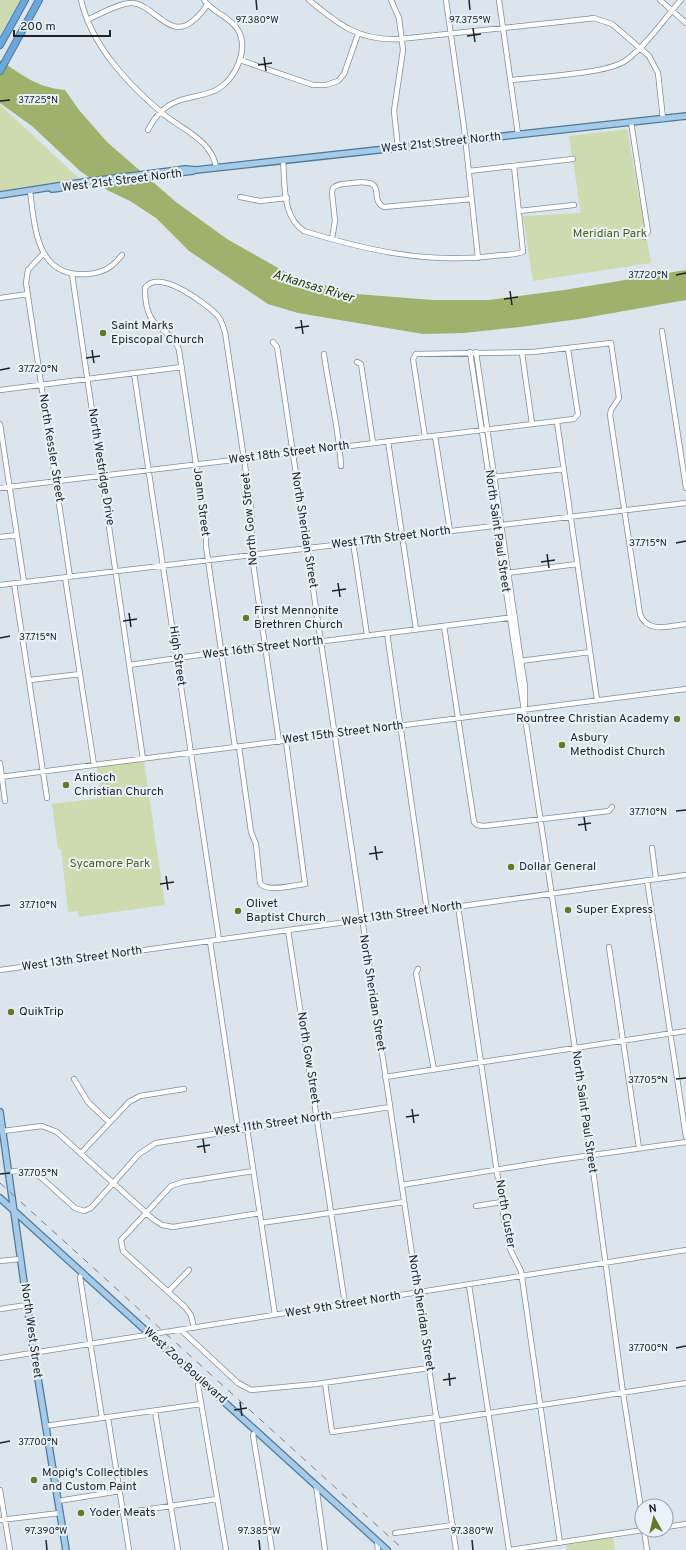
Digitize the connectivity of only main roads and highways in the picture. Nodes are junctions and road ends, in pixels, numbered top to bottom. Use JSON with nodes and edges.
{"nodes":[{"id":1,"x":25,"y":0,"type":"edge"},
{"id":2,"x":39,"y":0,"type":"edge"},
{"id":3,"x":0,"y":46,"type":"edge"},
{"id":4,"x":0,"y":71,"type":"edge"},
{"id":5,"x":686,"y":116,"type":"edge"},
{"id":6,"x":0,"y":195,"type":"edge"},
{"id":7,"x":0,"y":1112,"type":"edge"},
{"id":8,"x":0,"y":1198,"type":"edge"},
{"id":9,"x":14,"y":1210,"type":"junction"},
{"id":10,"x":66,"y":1550,"type":"edge"},
{"id":11,"x":387,"y":1550,"type":"edge"}],
"edges":[{"from":1,"to":3,"type":"highway"},
{"from":2,"to":4,"type":"highway"},
{"from":5,"to":6,"type":"main road","name":"West 21st Street North"},
{"from":7,"to":9,"type":"main road","name":"North West Street"},
{"from":8,"to":9,"type":"main road","name":"West Zoo Boulevard"},
{"from":9,"to":10,"type":"main road","name":"North West Street"},
{"from":9,"to":11,"type":"main road","name":"West Zoo Boulevard"}]}
